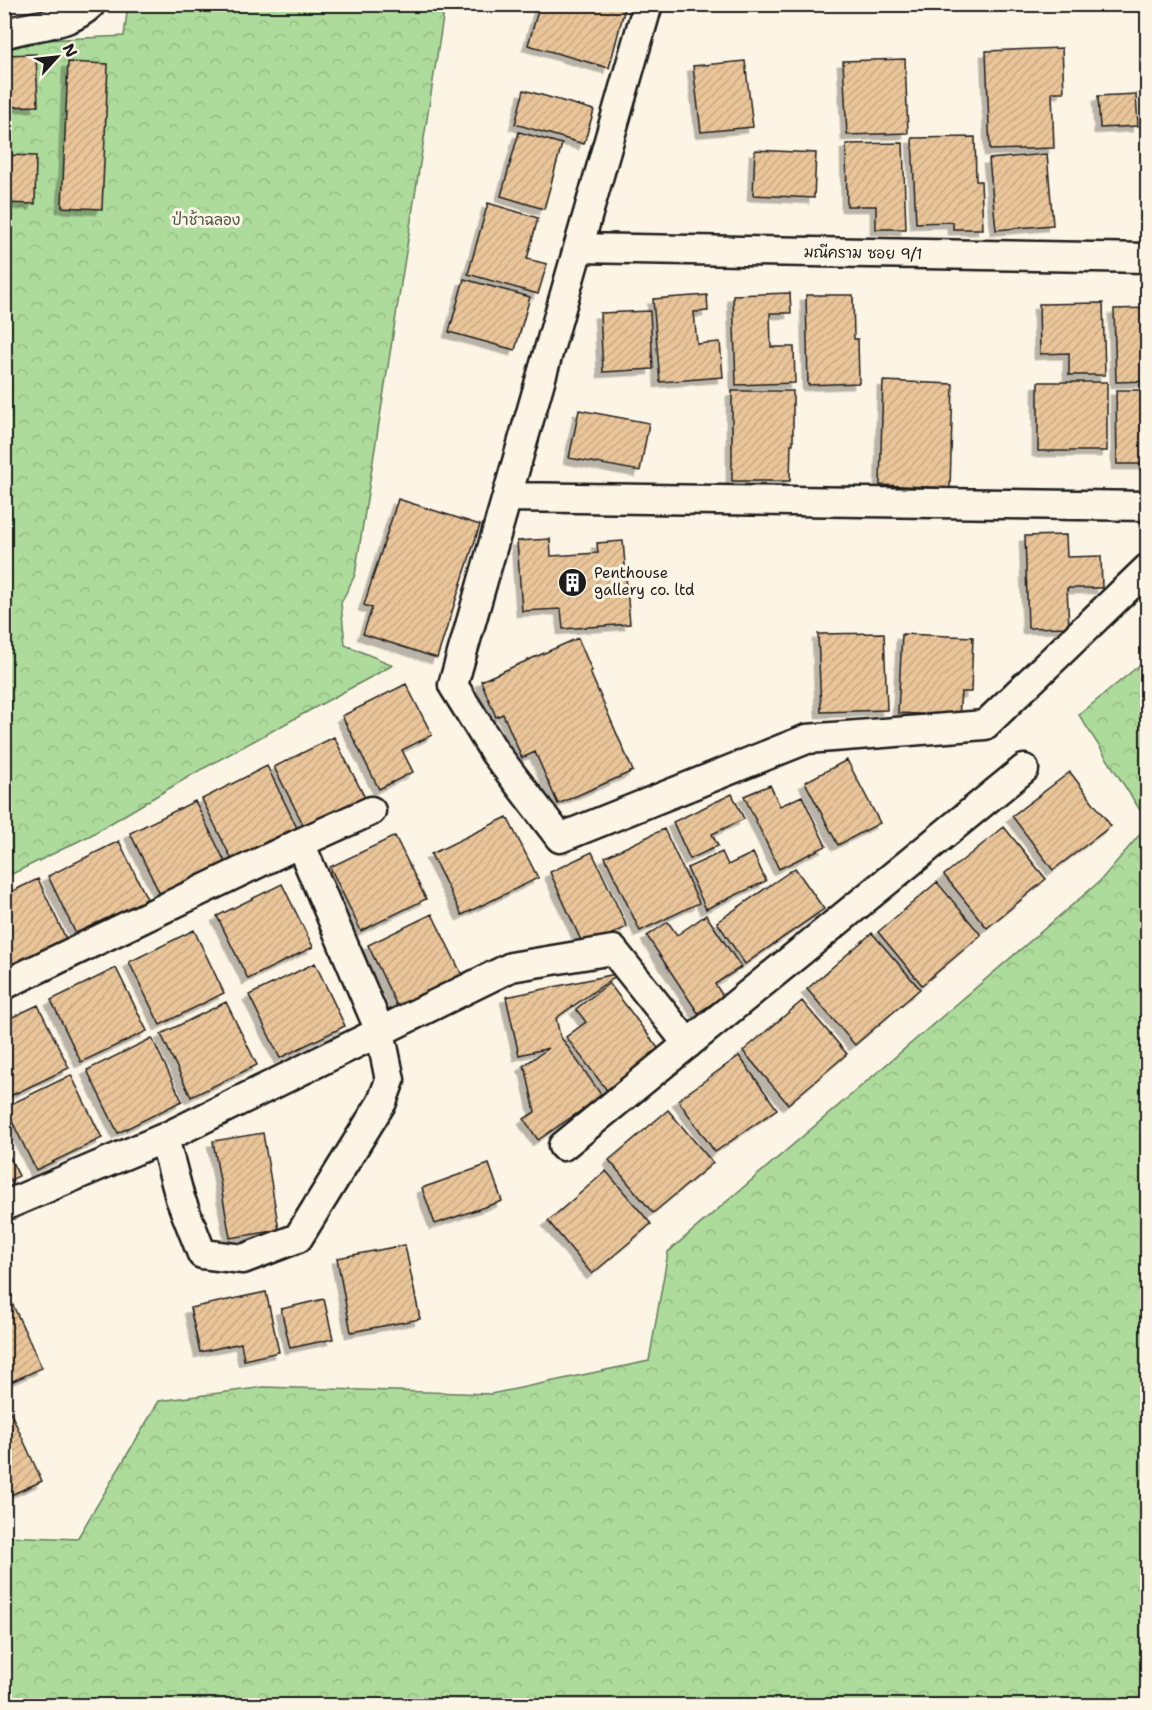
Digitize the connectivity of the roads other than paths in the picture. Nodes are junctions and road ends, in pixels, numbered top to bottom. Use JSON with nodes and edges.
{"nodes":[{"id":1,"x":91,"y":4,"type":"edge"},
{"id":2,"x":648,"y":4,"type":"edge"},
{"id":3,"x":4,"y":34,"type":"edge"},
{"id":4,"x":578,"y":248,"type":"junction"},
{"id":5,"x":1148,"y":258,"type":"edge"},
{"id":6,"x":507,"y":497,"type":"junction"},
{"id":7,"x":1148,"y":506,"type":"edge"},
{"id":8,"x":1148,"y":568,"type":"edge"},
{"id":9,"x":1024,"y":769,"type":"dead end"},
{"id":10,"x":371,"y":811,"type":"dead end"},
{"id":11,"x":300,"y":843,"type":"junction"},
{"id":12,"x":4,"y":985,"type":"edge"},
{"id":13,"x":380,"y":1031,"type":"junction"},
{"id":14,"x":688,"y":1044,"type":"junction"},
{"id":15,"x":164,"y":1138,"type":"junction"},
{"id":16,"x":563,"y":1146,"type":"dead end"},
{"id":17,"x":4,"y":1206,"type":"edge"}],
"edges":[{"from":1,"to":3,"type":"street"},
{"from":2,"to":4,"type":"street"},
{"from":4,"to":5,"type":"street","name":"มณีคราม ซอย 9/1"},
{"from":4,"to":6,"type":"street"},
{"from":6,"to":7,"type":"street"},
{"from":6,"to":8,"type":"street"},
{"from":9,"to":14,"type":"street"},
{"from":10,"to":11,"type":"street"},
{"from":11,"to":12,"type":"street"},
{"from":11,"to":13,"type":"street"},
{"from":13,"to":14,"type":"street"},
{"from":13,"to":15,"type":"street"},
{"from":13,"to":15,"type":"street"},
{"from":14,"to":16,"type":"street"},
{"from":15,"to":17,"type":"street"}]}
